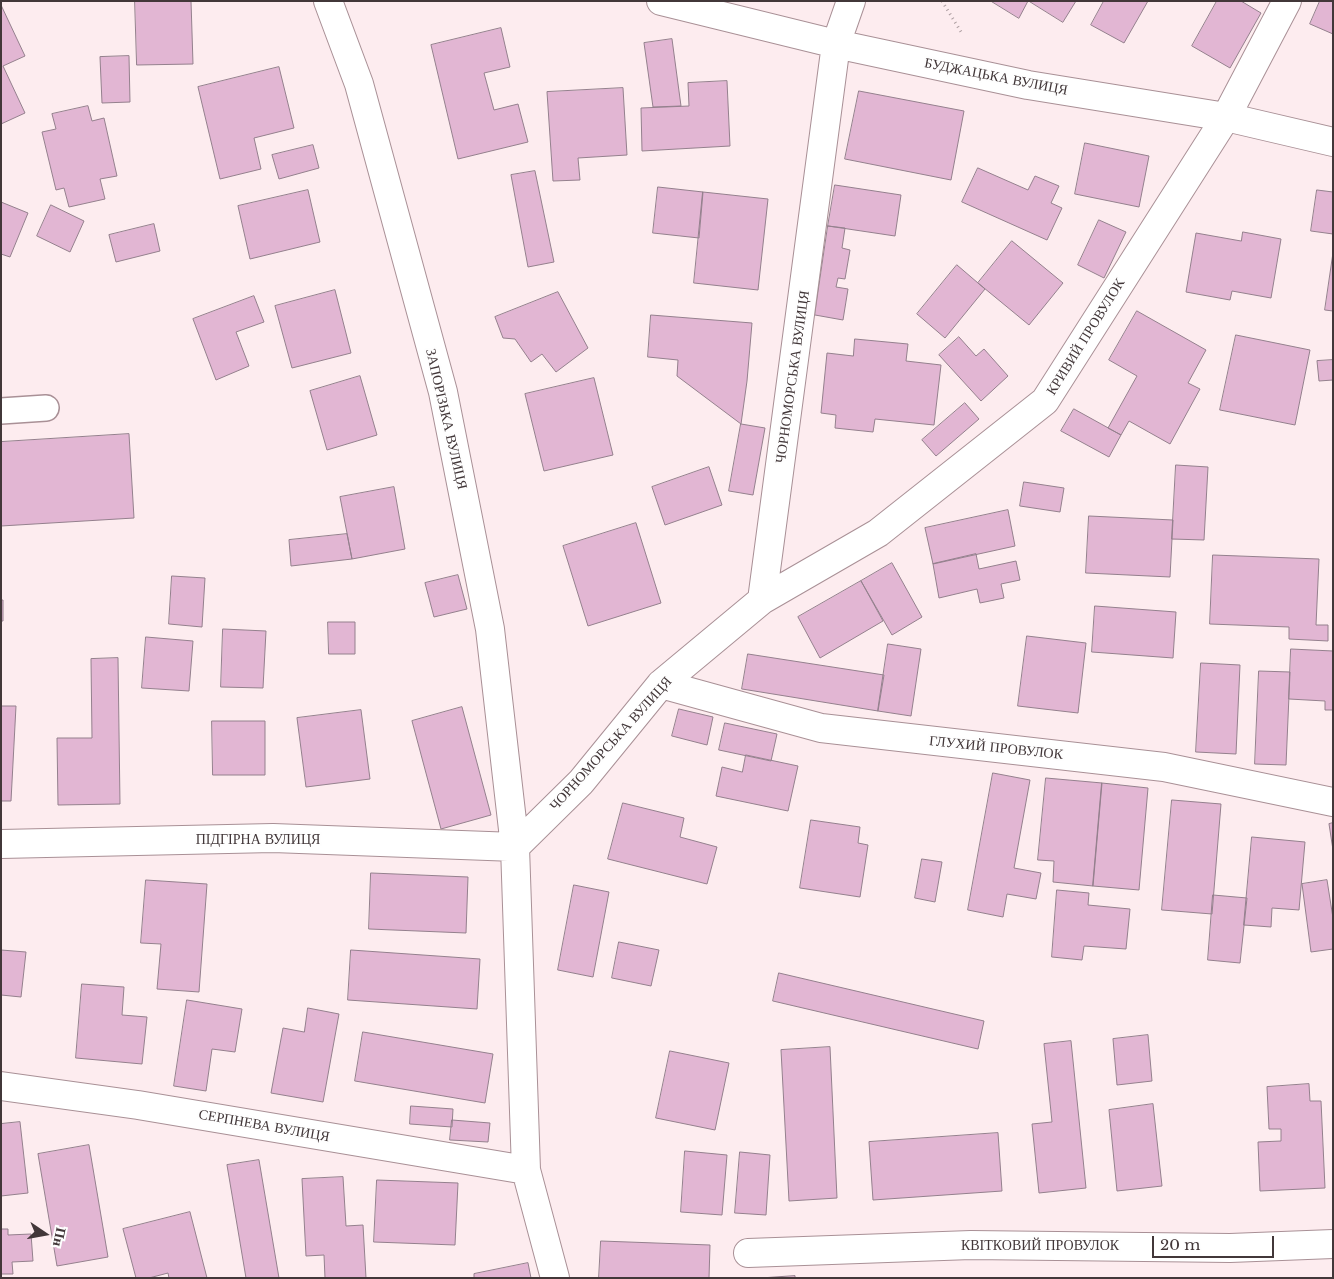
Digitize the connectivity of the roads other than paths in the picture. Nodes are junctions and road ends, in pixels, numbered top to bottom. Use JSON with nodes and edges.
{"nodes":[{"id":1,"x":328,"y":1,"type":"edge"},
{"id":2,"x":661,"y":1,"type":"edge"},
{"id":3,"x":851,"y":1,"type":"edge"},
{"id":4,"x":1287,"y":1,"type":"edge"},
{"id":5,"x":836,"y":44,"type":"junction"},
{"id":6,"x":1226,"y":117,"type":"junction"},
{"id":7,"x":1333,"y":142,"type":"edge"},
{"id":8,"x":46,"y":408,"type":"dead end"},
{"id":9,"x":1,"y":411,"type":"edge"},
{"id":10,"x":762,"y":600,"type":"junction"},
{"id":11,"x":661,"y":684,"type":"junction"},
{"id":12,"x":1333,"y":802,"type":"edge"},
{"id":13,"x":1,"y":844,"type":"edge"},
{"id":14,"x":514,"y":847,"type":"junction"},
{"id":15,"x":1,"y":1086,"type":"edge"},
{"id":16,"x":526,"y":1170,"type":"junction"},
{"id":17,"x":1333,"y":1244,"type":"edge"},
{"id":18,"x":748,"y":1253,"type":"dead end"},
{"id":19,"x":556,"y":1278,"type":"edge"}],
"edges":[{"from":1,"to":14,"type":"street","name":"ЗАПОРІЗЬКА ВУЛИЦЯ"},
{"from":2,"to":5,"type":"street","name":"БУДЖАЦЬКА ВУЛИЦЯ"},
{"from":3,"to":5,"type":"street","name":"ЧОРНОМОРСЬКА ВУЛИЦЯ"},
{"from":4,"to":6,"type":"street","name":"КРИВИЙ ПРОВУЛОК"},
{"from":5,"to":6,"type":"street","name":"БУДЖАЦЬКА ВУЛИЦЯ"},
{"from":5,"to":10,"type":"street","name":"ЧОРНОМОРСЬКА ВУЛИЦЯ"},
{"from":6,"to":7,"type":"street","name":"БУДЖАЦЬКА ВУЛИЦЯ"},
{"from":6,"to":10,"type":"street","name":"КРИВИЙ ПРОВУЛОК"},
{"from":8,"to":9,"type":"lane"},
{"from":10,"to":11,"type":"street","name":"ЧОРНОМОРСЬКА ВУЛИЦЯ"},
{"from":11,"to":12,"type":"street","name":"ГЛУХИЙ ПРОВУЛОК"},
{"from":11,"to":14,"type":"street","name":"ЧОРНОМОРСЬКА ВУЛИЦЯ"},
{"from":13,"to":14,"type":"street","name":"ПІДГІРНА ВУЛИЦЯ"},
{"from":14,"to":16,"type":"street"},
{"from":15,"to":16,"type":"street","name":"СЕРПНЕВА ВУЛИЦЯ"},
{"from":16,"to":19,"type":"street"},
{"from":17,"to":18,"type":"street","name":"КВІТКОВИЙ ПРОВУЛОК"}]}
